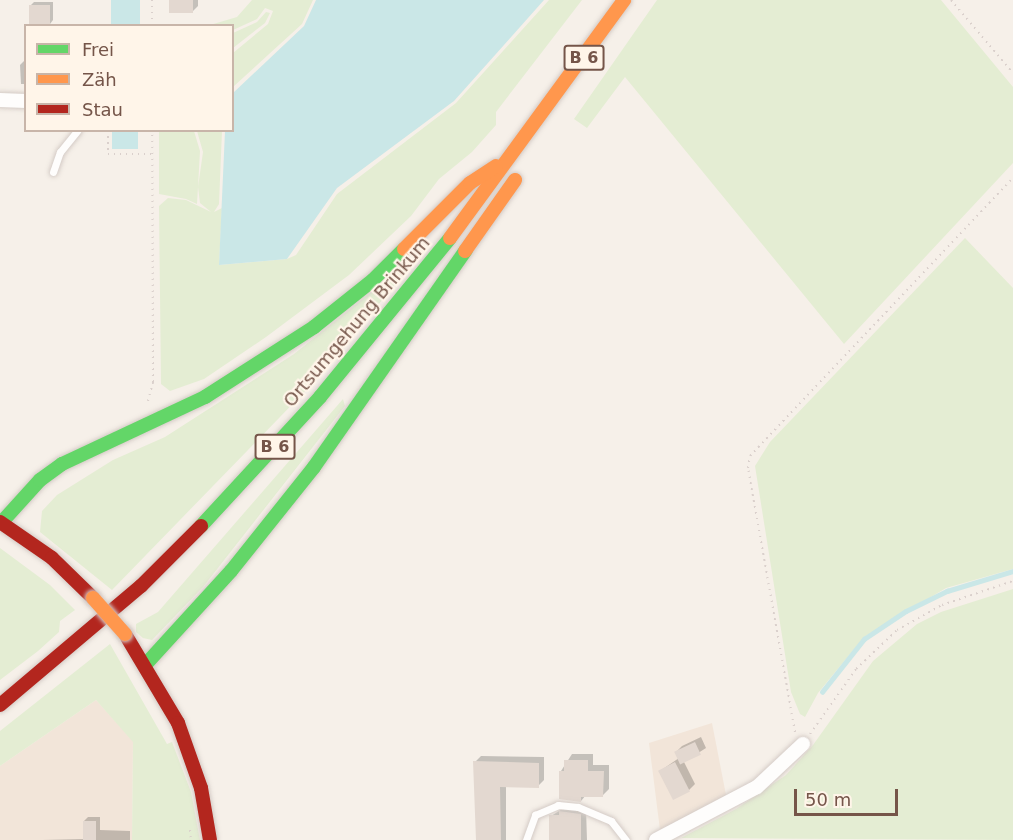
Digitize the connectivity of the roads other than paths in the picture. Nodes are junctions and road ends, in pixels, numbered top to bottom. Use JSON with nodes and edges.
{"nodes":[{"id":1,"x":624,"y":0,"type":"edge"},
{"id":2,"x":0,"y":100,"type":"edge"},
{"id":3,"x":24,"y":101,"type":"edge"},
{"id":4,"x":76,"y":132,"type":"edge"},
{"id":5,"x":520,"y":162,"type":"junction"},
{"id":6,"x":53,"y":172,"type":"dead end"},
{"id":7,"x":0,"y":522,"type":"edge"},
{"id":8,"x":146,"y":664,"type":"junction"},
{"id":9,"x":0,"y":705,"type":"edge"},
{"id":10,"x":803,"y":744,"type":"road end"},
{"id":11,"x":210,"y":840,"type":"edge"},
{"id":12,"x":526,"y":840,"type":"edge"},
{"id":13,"x":626,"y":840,"type":"edge"},
{"id":14,"x":656,"y":840,"type":"edge"}],
"edges":[{"from":1,"to":5,"type":"main road","name":"Ortsumgehung Brinkum","number":"B 6"},
{"from":2,"to":3,"type":"street"},
{"from":4,"to":6,"type":"lane"},
{"from":5,"to":7,"type":"main road","number":"B 6"},
{"from":5,"to":8,"type":"main road","number":"B 6"},
{"from":5,"to":9,"type":"main road","name":"Ortsumgehung Brinkum","number":"B 6"},
{"from":7,"to":8,"type":"main road","bridge":true},
{"from":8,"to":11,"type":"main road"},
{"from":10,"to":14,"type":"street"},
{"from":12,"to":13,"type":"lane"}]}
